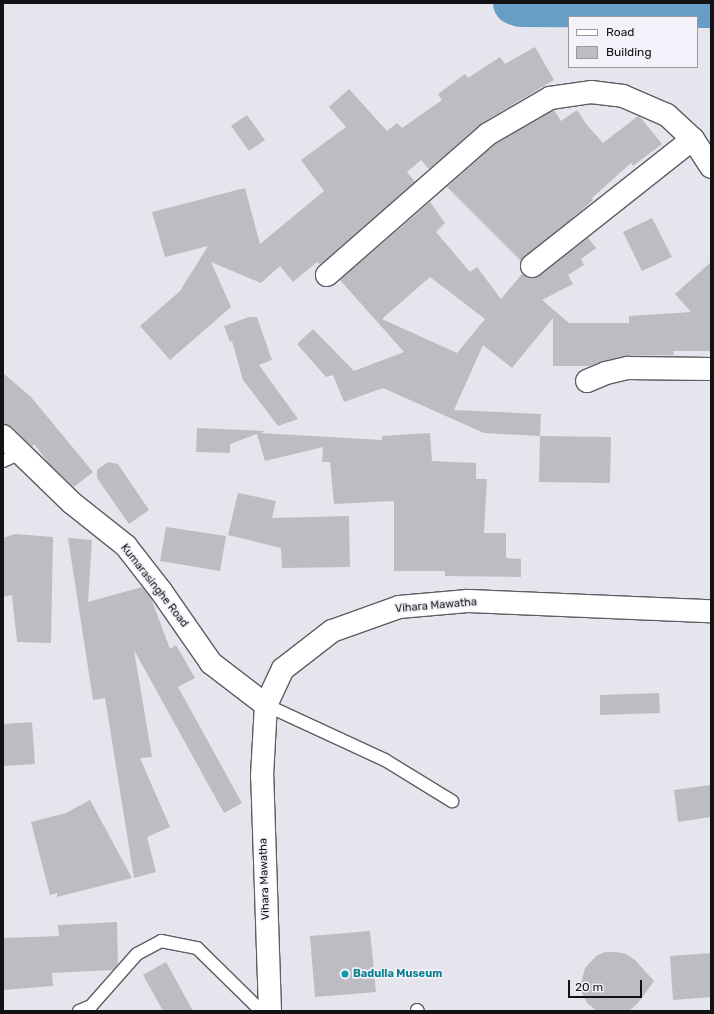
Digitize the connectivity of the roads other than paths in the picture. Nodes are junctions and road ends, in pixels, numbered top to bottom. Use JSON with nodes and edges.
{"nodes":[{"id":1,"x":693,"y":139,"type":"junction"},
{"id":2,"x":711,"y":167,"type":"edge"},
{"id":3,"x":532,"y":266,"type":"dead end"},
{"id":4,"x":327,"y":275,"type":"dead end"},
{"id":5,"x":711,"y":369,"type":"edge"},
{"id":6,"x":587,"y":381,"type":"dead end"},
{"id":7,"x":3,"y":436,"type":"edge"},
{"id":8,"x":12,"y":457,"type":"edge"},
{"id":9,"x":711,"y":611,"type":"edge"},
{"id":10,"x":266,"y":705,"type":"junction"},
{"id":11,"x":452,"y":801,"type":"dead end"},
{"id":12,"x":79,"y":1011,"type":"edge"},
{"id":13,"x":261,"y":1011,"type":"edge"},
{"id":14,"x":270,"y":1011,"type":"edge"}],
"edges":[{"from":1,"to":2,"type":"street"},
{"from":1,"to":3,"type":"street"},
{"from":1,"to":4,"type":"street"},
{"from":5,"to":6,"type":"street"},
{"from":7,"to":8,"type":"street","name":"Kumarasinghe Road"},
{"from":8,"to":10,"type":"street","name":"Kumarasinghe Road"},
{"from":9,"to":10,"type":"street","name":"Vihara Mawatha"},
{"from":10,"to":11,"type":"lane"},
{"from":10,"to":14,"type":"street","name":"Vihara Mawatha"},
{"from":12,"to":13,"type":"lane"}]}
